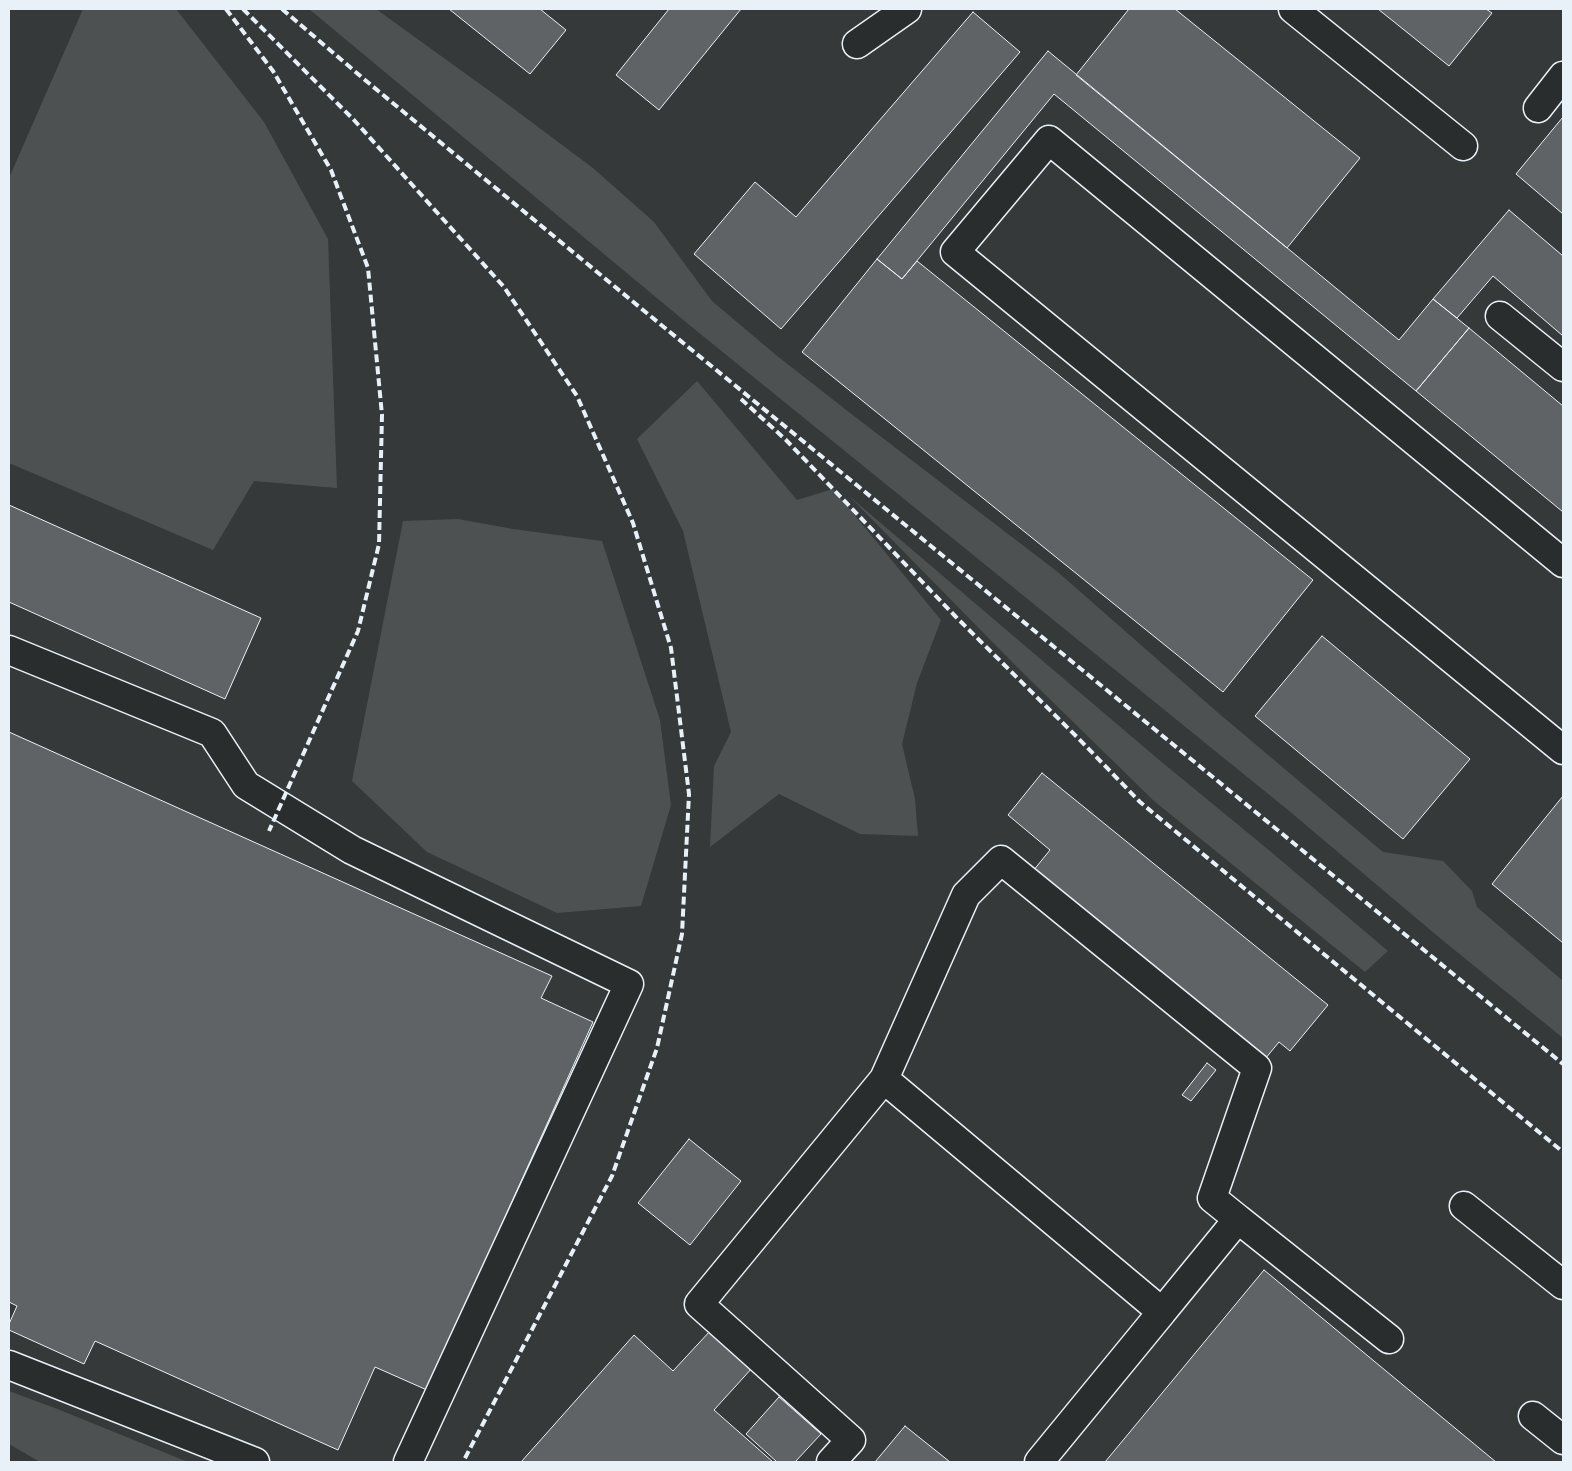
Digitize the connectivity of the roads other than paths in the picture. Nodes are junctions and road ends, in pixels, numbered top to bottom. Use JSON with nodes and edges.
{"nodes":[{"id":1,"x":907,"y":9,"type":"edge"},
{"id":2,"x":1293,"y":9,"type":"edge"},
{"id":3,"x":857,"y":44,"type":"dead end"},
{"id":4,"x":1563,"y":76,"type":"edge"},
{"id":5,"x":1538,"y":108,"type":"dead end"},
{"id":6,"x":1463,"y":146,"type":"dead end"},
{"id":7,"x":1500,"y":316,"type":"dead end"},
{"id":8,"x":1563,"y":367,"type":"edge"},
{"id":9,"x":1563,"y":563,"type":"edge"},
{"id":10,"x":9,"y":650,"type":"edge"},
{"id":11,"x":1563,"y":750,"type":"edge"},
{"id":12,"x":884,"y":1079,"type":"junction"},
{"id":13,"x":1464,"y":1206,"type":"dead end"},
{"id":14,"x":1238,"y":1220,"type":"junction"},
{"id":15,"x":1563,"y":1285,"type":"edge"},
{"id":16,"x":1162,"y":1312,"type":"junction"},
{"id":17,"x":1388,"y":1339,"type":"dead end"},
{"id":18,"x":9,"y":1365,"type":"edge"},
{"id":19,"x":1533,"y":1416,"type":"dead end"},
{"id":20,"x":1563,"y":1440,"type":"edge"},
{"id":21,"x":255,"y":1462,"type":"edge"},
{"id":22,"x":408,"y":1462,"type":"edge"},
{"id":23,"x":831,"y":1462,"type":"edge"},
{"id":24,"x":1039,"y":1462,"type":"edge"}],
"edges":[{"from":1,"to":3,"type":"lane"},
{"from":2,"to":6,"type":"lane"},
{"from":4,"to":5,"type":"lane"},
{"from":7,"to":8,"type":"lane"},
{"from":9,"to":11,"type":"lane"},
{"from":10,"to":22,"type":"lane"},
{"from":12,"to":14,"type":"lane"},
{"from":12,"to":16,"type":"lane"},
{"from":12,"to":23,"type":"lane"},
{"from":13,"to":15,"type":"lane"},
{"from":14,"to":16,"type":"lane"},
{"from":14,"to":17,"type":"lane"},
{"from":16,"to":24,"type":"lane"},
{"from":18,"to":21,"type":"lane"},
{"from":19,"to":20,"type":"lane"}]}
